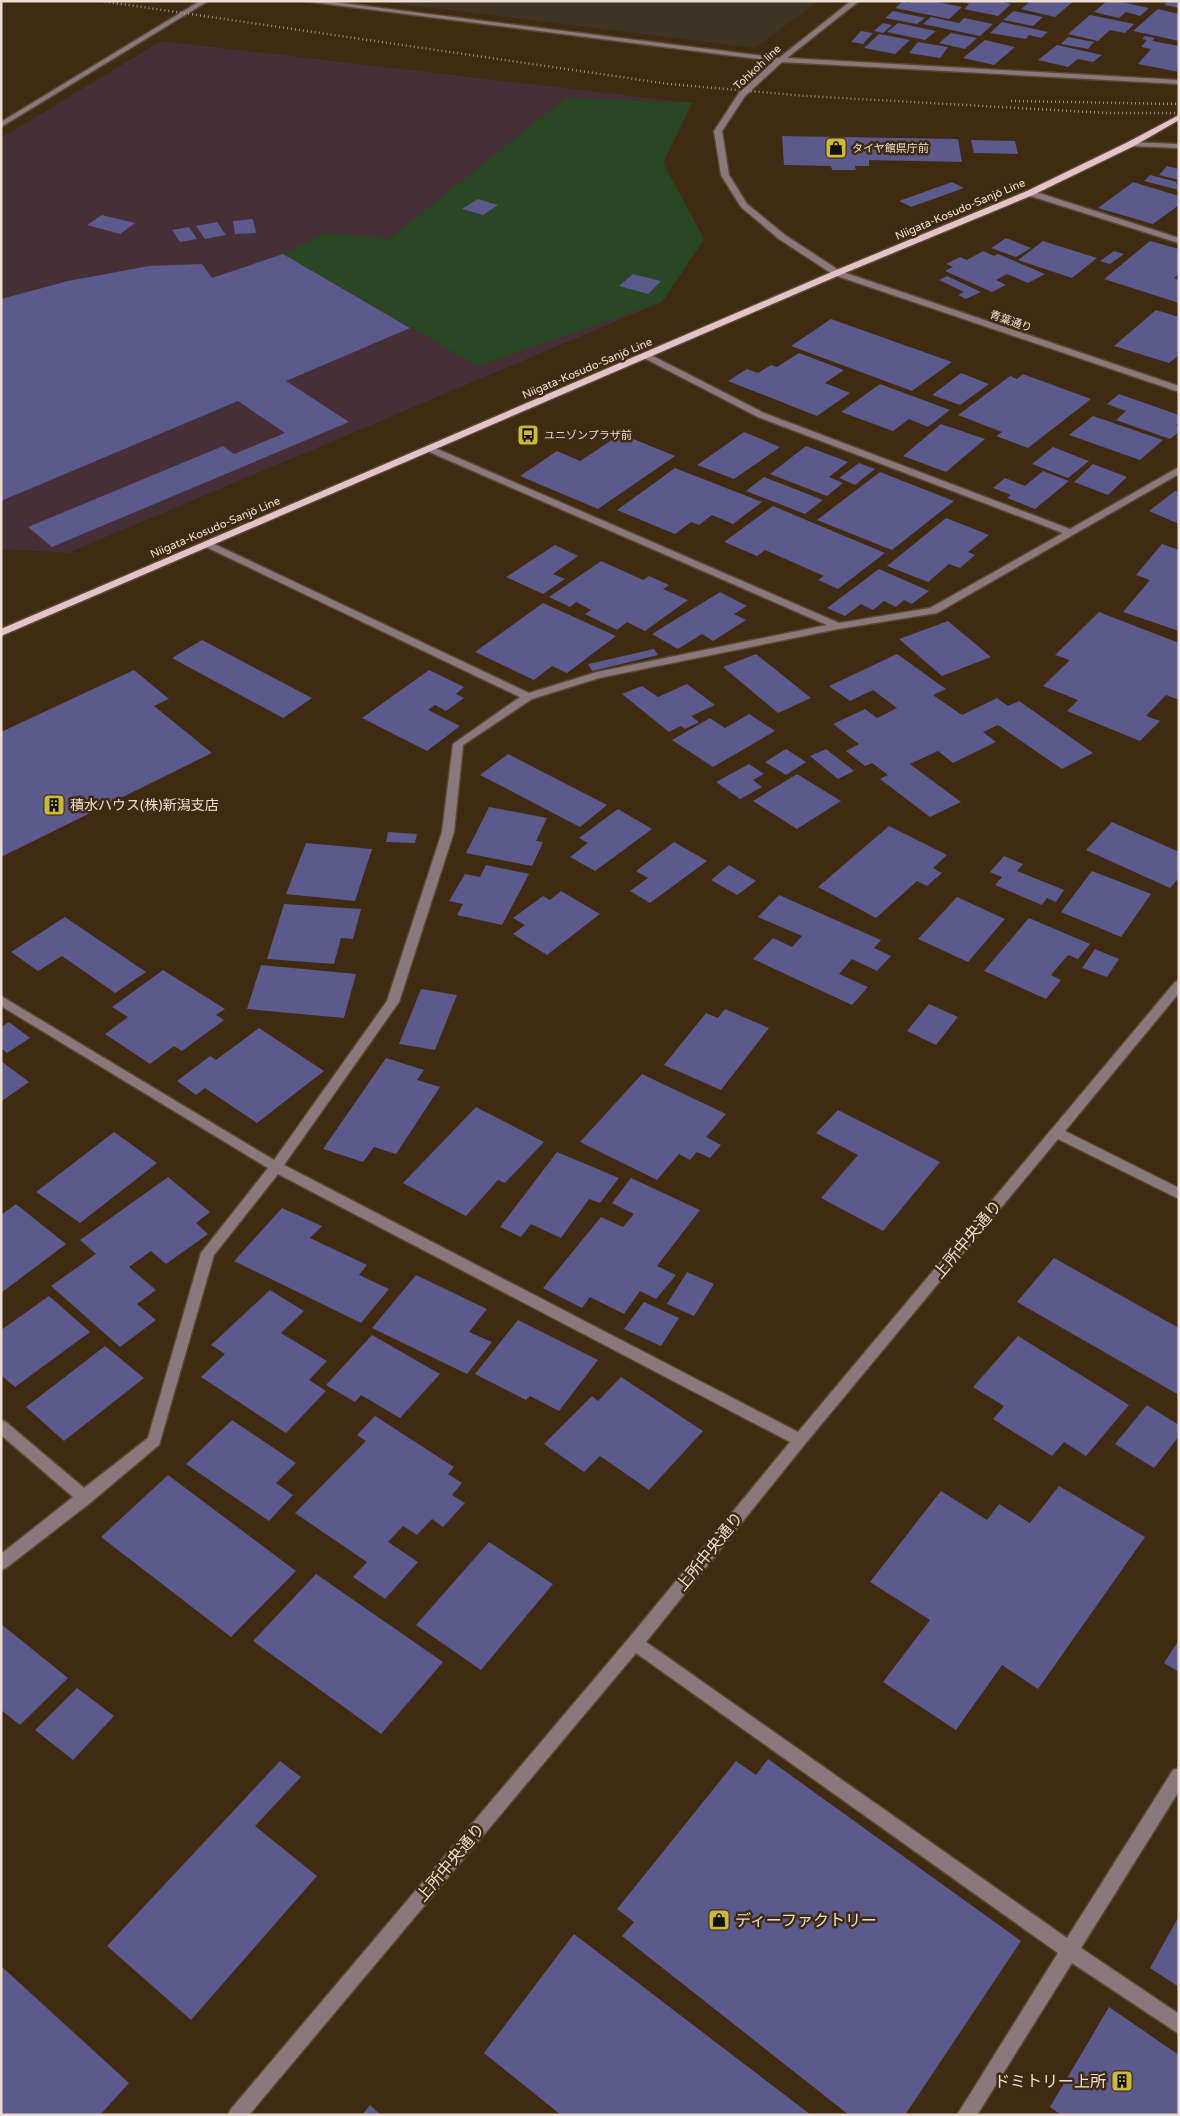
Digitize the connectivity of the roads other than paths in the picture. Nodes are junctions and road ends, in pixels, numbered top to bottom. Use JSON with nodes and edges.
{"nodes":[{"id":1,"x":205,"y":1,"type":"edge"},
{"id":2,"x":307,"y":1,"type":"edge"},
{"id":3,"x":856,"y":1,"type":"edge"},
{"id":4,"x":780,"y":60,"type":"junction"},
{"id":5,"x":1179,"y":82,"type":"edge"},
{"id":6,"x":1179,"y":117,"type":"edge"},
{"id":7,"x":1,"y":125,"type":"edge"},
{"id":8,"x":1131,"y":144,"type":"junction"},
{"id":9,"x":1179,"y":146,"type":"edge"},
{"id":10,"x":1030,"y":193,"type":"junction"},
{"id":11,"x":1179,"y":240,"type":"edge"},
{"id":12,"x":837,"y":273,"type":"junction"},
{"id":13,"x":648,"y":356,"type":"junction"},
{"id":14,"x":1179,"y":389,"type":"edge"},
{"id":15,"x":430,"y":450,"type":"junction"},
{"id":16,"x":1179,"y":470,"type":"edge"},
{"id":17,"x":1072,"y":533,"type":"junction"},
{"id":18,"x":207,"y":544,"type":"junction"},
{"id":19,"x":838,"y":626,"type":"junction"},
{"id":20,"x":2,"y":631,"type":"edge"},
{"id":21,"x":528,"y":697,"type":"junction"},
{"id":22,"x":1179,"y":985,"type":"edge"},
{"id":23,"x":1,"y":1000,"type":"edge"},
{"id":24,"x":1056,"y":1132,"type":"junction"},
{"id":25,"x":276,"y":1167,"type":"junction"},
{"id":26,"x":1179,"y":1194,"type":"edge"},
{"id":27,"x":1,"y":1426,"type":"edge"},
{"id":28,"x":800,"y":1440,"type":"junction"},
{"id":29,"x":85,"y":1498,"type":"junction"},
{"id":30,"x":1,"y":1563,"type":"edge"},
{"id":31,"x":635,"y":1643,"type":"junction"},
{"id":32,"x":1179,"y":1776,"type":"edge"},
{"id":33,"x":1070,"y":1951,"type":"junction"},
{"id":34,"x":1179,"y":2025,"type":"edge"},
{"id":35,"x":237,"y":2115,"type":"edge"},
{"id":36,"x":966,"y":2115,"type":"edge"}],
"edges":[{"from":1,"to":7,"type":"street"},
{"from":2,"to":4,"type":"street"},
{"from":3,"to":4,"type":"street","name":"Tohkoh line"},
{"from":4,"to":5,"type":"street"},
{"from":4,"to":12,"type":"street","name":"Tohkoh line"},
{"from":6,"to":8,"type":"main road","name":"Niigata-Kosudo-Sanjō Line"},
{"from":8,"to":9,"type":"street"},
{"from":8,"to":10,"type":"main road","name":"Niigata-Kosudo-Sanjō Line"},
{"from":10,"to":11,"type":"street"},
{"from":10,"to":12,"type":"main road","name":"Niigata-Kosudo-Sanjō Line"},
{"from":12,"to":13,"type":"main road","name":"Niigata-Kosudo-Sanjō Line"},
{"from":12,"to":14,"type":"street","name":"青葉通り"},
{"from":13,"to":15,"type":"main road","name":"Niigata-Kosudo-Sanjō Line"},
{"from":13,"to":17,"type":"street"},
{"from":15,"to":18,"type":"main road","name":"Niigata-Kosudo-Sanjō Line"},
{"from":15,"to":19,"type":"street"},
{"from":16,"to":17,"type":"street"},
{"from":17,"to":19,"type":"street"},
{"from":18,"to":20,"type":"main road","name":"Niigata-Kosudo-Sanjō Line"},
{"from":18,"to":21,"type":"street"},
{"from":19,"to":21,"type":"street"},
{"from":21,"to":25,"type":"street"},
{"from":22,"to":24,"type":"street","name":"上所中央通り"},
{"from":23,"to":25,"type":"street"},
{"from":24,"to":26,"type":"street"},
{"from":24,"to":28,"type":"street","name":"上所中央通り"},
{"from":25,"to":28,"type":"street"},
{"from":25,"to":29,"type":"street"},
{"from":27,"to":29,"type":"street"},
{"from":28,"to":31,"type":"street","name":"上所中央通り"},
{"from":29,"to":30,"type":"street"},
{"from":31,"to":33,"type":"street"},
{"from":31,"to":35,"type":"street","name":"上所中央通り"},
{"from":32,"to":33,"type":"street"},
{"from":33,"to":34,"type":"street"},
{"from":33,"to":36,"type":"street"}]}
